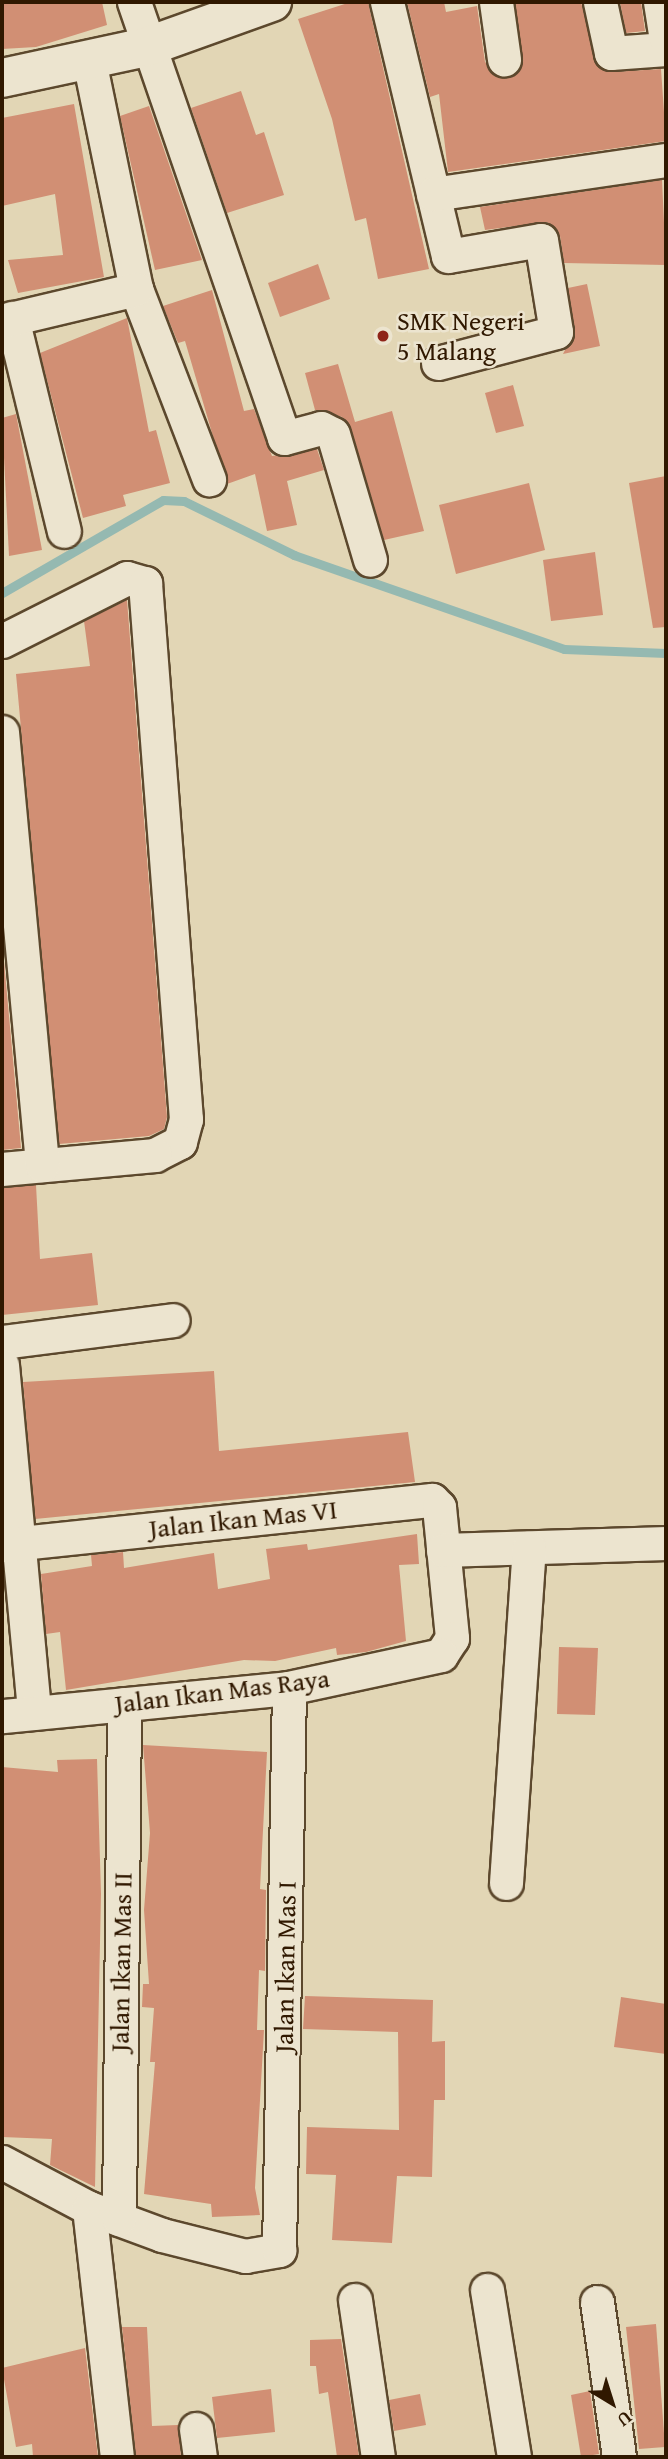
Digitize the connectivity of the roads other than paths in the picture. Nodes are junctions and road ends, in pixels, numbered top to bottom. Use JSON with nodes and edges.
{"nodes":[{"id":1,"x":134,"y":2,"type":"edge"},
{"id":2,"x":269,"y":2,"type":"edge"},
{"id":3,"x":387,"y":2,"type":"edge"},
{"id":4,"x":496,"y":2,"type":"edge"},
{"id":5,"x":600,"y":2,"type":"edge"},
{"id":6,"x":660,"y":2,"type":"edge"},
{"id":7,"x":666,"y":38,"type":"edge"},
{"id":8,"x":146,"y":47,"type":"junction"},
{"id":9,"x":666,"y":49,"type":"edge"},
{"id":10,"x":504,"y":58,"type":"dead end"},
{"id":11,"x":89,"y":60,"type":"junction"},
{"id":12,"x":2,"y":78,"type":"edge"},
{"id":13,"x":666,"y":160,"type":"edge"},
{"id":14,"x":433,"y":194,"type":"junction"},
{"id":15,"x":136,"y":289,"type":"junction"},
{"id":16,"x":7,"y":320,"type":"edge"},
{"id":17,"x":438,"y":363,"type":"dead end"},
{"id":18,"x":209,"y":479,"type":"dead end"},
{"id":19,"x":64,"y":531,"type":"dead end"},
{"id":20,"x":370,"y":559,"type":"dead end"},
{"id":21,"x":2,"y":641,"type":"edge"},
{"id":22,"x":2,"y":732,"type":"edge"},
{"id":23,"x":42,"y":1165,"type":"junction"},
{"id":24,"x":2,"y":1169,"type":"edge"},
{"id":25,"x":173,"y":1320,"type":"dead end"},
{"id":26,"x":2,"y":1342,"type":"edge"},
{"id":27,"x":2,"y":1365,"type":"edge"},
{"id":28,"x":666,"y":1543,"type":"edge"},
{"id":29,"x":8,"y":1544,"type":"edge"},
{"id":30,"x":529,"y":1548,"type":"junction"},
{"id":31,"x":443,"y":1550,"type":"junction"},
{"id":32,"x":441,"y":1655,"type":"joint"},
{"id":33,"x":289,"y":1688,"type":"junction"},
{"id":34,"x":124,"y":1704,"type":"junction"},
{"id":35,"x":34,"y":1713,"type":"junction"},
{"id":36,"x":2,"y":1716,"type":"edge"},
{"id":37,"x":506,"y":1883,"type":"dead end"},
{"id":38,"x":2,"y":2162,"type":"edge"},
{"id":39,"x":104,"y":2214,"type":"junction"},
{"id":40,"x":487,"y":2290,"type":"dead end"},
{"id":41,"x":355,"y":2300,"type":"dead end"},
{"id":42,"x":597,"y":2302,"type":"dead end"},
{"id":43,"x":117,"y":2457,"type":"edge"},
{"id":44,"x":378,"y":2457,"type":"edge"},
{"id":45,"x":514,"y":2457,"type":"edge"},
{"id":46,"x":619,"y":2457,"type":"edge"}],
"edges":[{"from":1,"to":8,"type":"street"},
{"from":2,"to":8,"type":"street"},
{"from":3,"to":14,"type":"street"},
{"from":4,"to":10,"type":"street"},
{"from":5,"to":9,"type":"street"},
{"from":6,"to":7,"type":"street"},
{"from":8,"to":11,"type":"street"},
{"from":8,"to":20,"type":"street"},
{"from":11,"to":12,"type":"street"},
{"from":11,"to":15,"type":"street"},
{"from":13,"to":14,"type":"street"},
{"from":14,"to":17,"type":"street"},
{"from":15,"to":16,"type":"street"},
{"from":15,"to":18,"type":"street"},
{"from":16,"to":19,"type":"street"},
{"from":21,"to":23,"type":"street"},
{"from":22,"to":23,"type":"street"},
{"from":23,"to":24,"type":"street"},
{"from":25,"to":26,"type":"street"},
{"from":27,"to":29,"type":"street"},
{"from":28,"to":30,"type":"street"},
{"from":29,"to":31,"type":"street","name":"Jalan Ikan Mas VI"},
{"from":29,"to":35,"type":"street"},
{"from":30,"to":31,"type":"street"},
{"from":30,"to":37,"type":"street"},
{"from":31,"to":32,"type":"street","name":"Jalan Ikan Mas VI"},
{"from":32,"to":33,"type":"street","name":"Jalan Ikan Mas Raya"},
{"from":33,"to":34,"type":"street","name":"Jalan Ikan Mas Raya"},
{"from":33,"to":39,"type":"street","name":"Jalan Ikan Mas I"},
{"from":34,"to":35,"type":"street","name":"Jalan Ikan Mas Raya"},
{"from":34,"to":39,"type":"street","name":"Jalan Ikan Mas II"},
{"from":35,"to":36,"type":"street","name":"Jalan Ikan Mas Raya"},
{"from":38,"to":39,"type":"street"},
{"from":39,"to":43,"type":"street","name":"Jalan Ikan Mas II"},
{"from":40,"to":45,"type":"street"},
{"from":41,"to":44,"type":"street"},
{"from":42,"to":46,"type":"street"}]}
